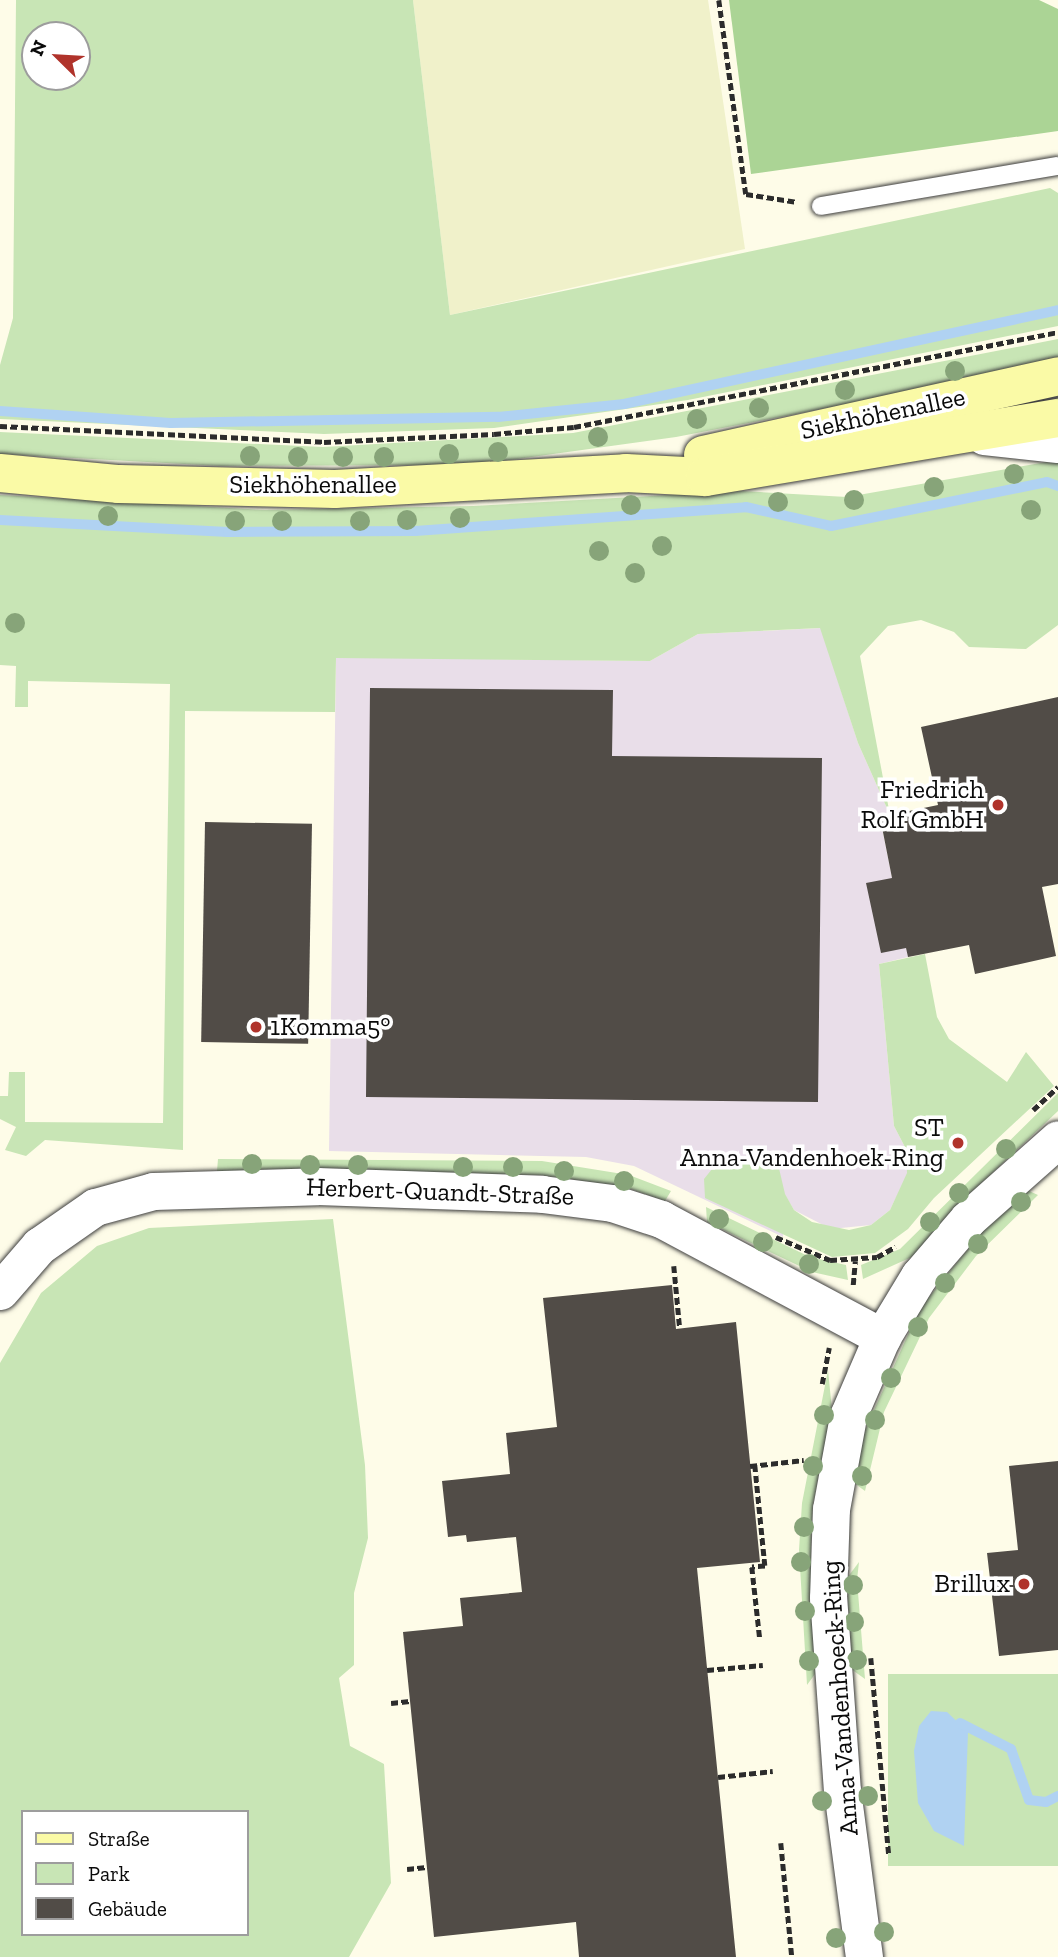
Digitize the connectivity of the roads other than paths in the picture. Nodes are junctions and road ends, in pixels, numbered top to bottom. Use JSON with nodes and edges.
{"nodes":[{"id":1,"x":1058,"y":166,"type":"edge"},
{"id":2,"x":821,"y":206,"type":"road end"},
{"id":3,"x":1058,"y":376,"type":"edge"},
{"id":4,"x":1058,"y":418,"type":"edge"},
{"id":5,"x":976,"y":435,"type":"junction"},
{"id":6,"x":1058,"y":444,"type":"edge"},
{"id":7,"x":0,"y":473,"type":"edge"},
{"id":8,"x":626,"y":473,"type":"junction"},
{"id":9,"x":1058,"y":1139,"type":"edge"},
{"id":10,"x":0,"y":1291,"type":"edge"},
{"id":11,"x":882,"y":1336,"type":"junction"},
{"id":12,"x":864,"y":1957,"type":"edge"}],
"edges":[{"from":1,"to":2,"type":"lane"},
{"from":3,"to":8,"type":"main road","name":"Siekhöhenallee"},
{"from":4,"to":5,"type":"main road","name":"Siekhöhenallee"},
{"from":5,"to":6,"type":"street"},
{"from":5,"to":8,"type":"main road","name":"Siekhöhenallee"},
{"from":7,"to":8,"type":"main road","name":"Siekhöhenallee"},
{"from":9,"to":11,"type":"street","name":"Anna-Vandenhoeck-Ring"},
{"from":10,"to":11,"type":"street","name":"Herbert-Quandt-Straße"},
{"from":11,"to":12,"type":"street","name":"Anna-Vandenhoeck-Ring"}]}
